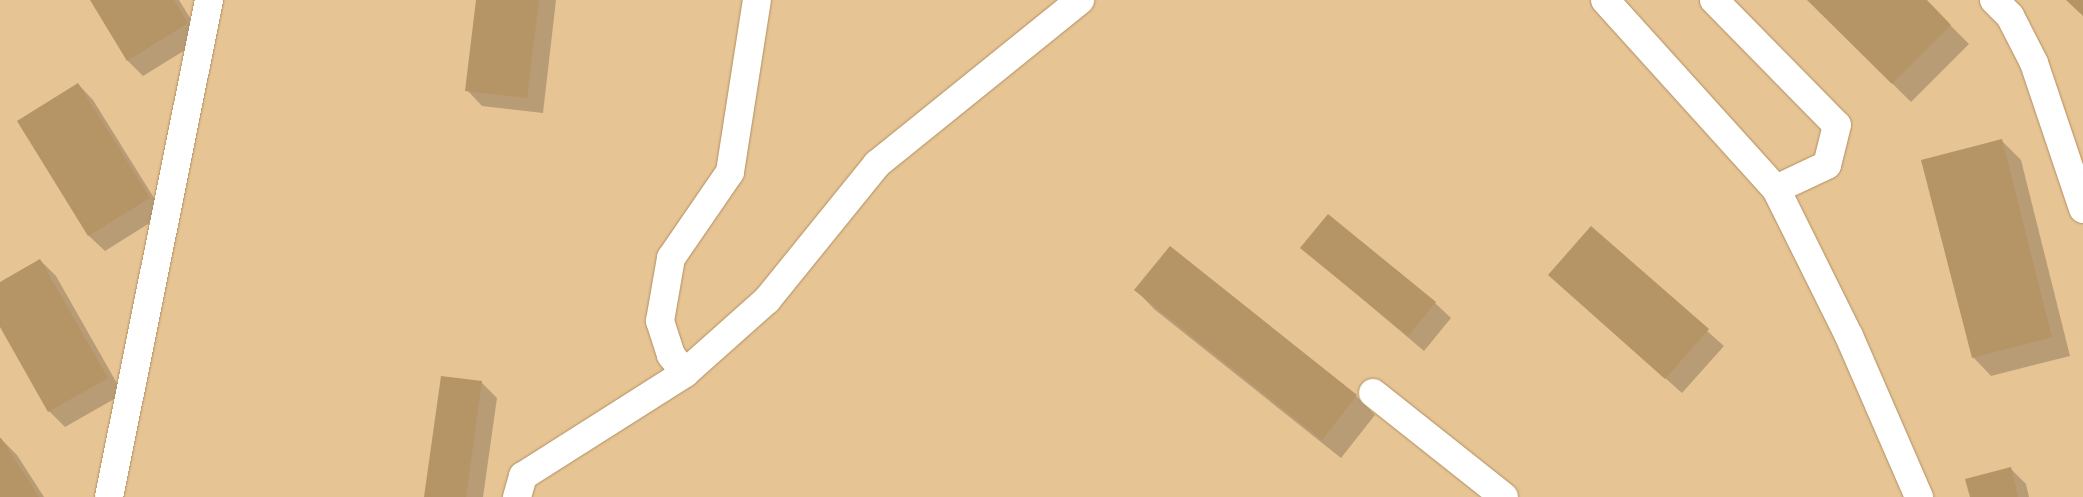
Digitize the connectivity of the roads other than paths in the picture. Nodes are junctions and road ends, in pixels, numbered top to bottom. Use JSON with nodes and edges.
{"nodes":[{"id":1,"x":209,"y":0,"type":"edge"},
{"id":2,"x":757,"y":0,"type":"edge"},
{"id":3,"x":1080,"y":0,"type":"edge"},
{"id":4,"x":1605,"y":0,"type":"edge"},
{"id":5,"x":1714,"y":0,"type":"edge"},
{"id":6,"x":1994,"y":0,"type":"edge"},
{"id":7,"x":1776,"y":189,"type":"junction"},
{"id":8,"x":2083,"y":209,"type":"edge"},
{"id":9,"x":685,"y":372,"type":"junction"},
{"id":10,"x":1373,"y":393,"type":"dead end"},
{"id":11,"x":108,"y":497,"type":"edge"},
{"id":12,"x":517,"y":497,"type":"edge"},
{"id":13,"x":1504,"y":497,"type":"edge"},
{"id":14,"x":1919,"y":497,"type":"edge"}],
"edges":[{"from":1,"to":11,"type":"lane"},
{"from":2,"to":9,"type":"lane"},
{"from":3,"to":9,"type":"lane"},
{"from":4,"to":7,"type":"lane"},
{"from":5,"to":7,"type":"lane"},
{"from":6,"to":8,"type":"lane"},
{"from":7,"to":14,"type":"lane"},
{"from":9,"to":12,"type":"lane"},
{"from":10,"to":13,"type":"lane"}]}
